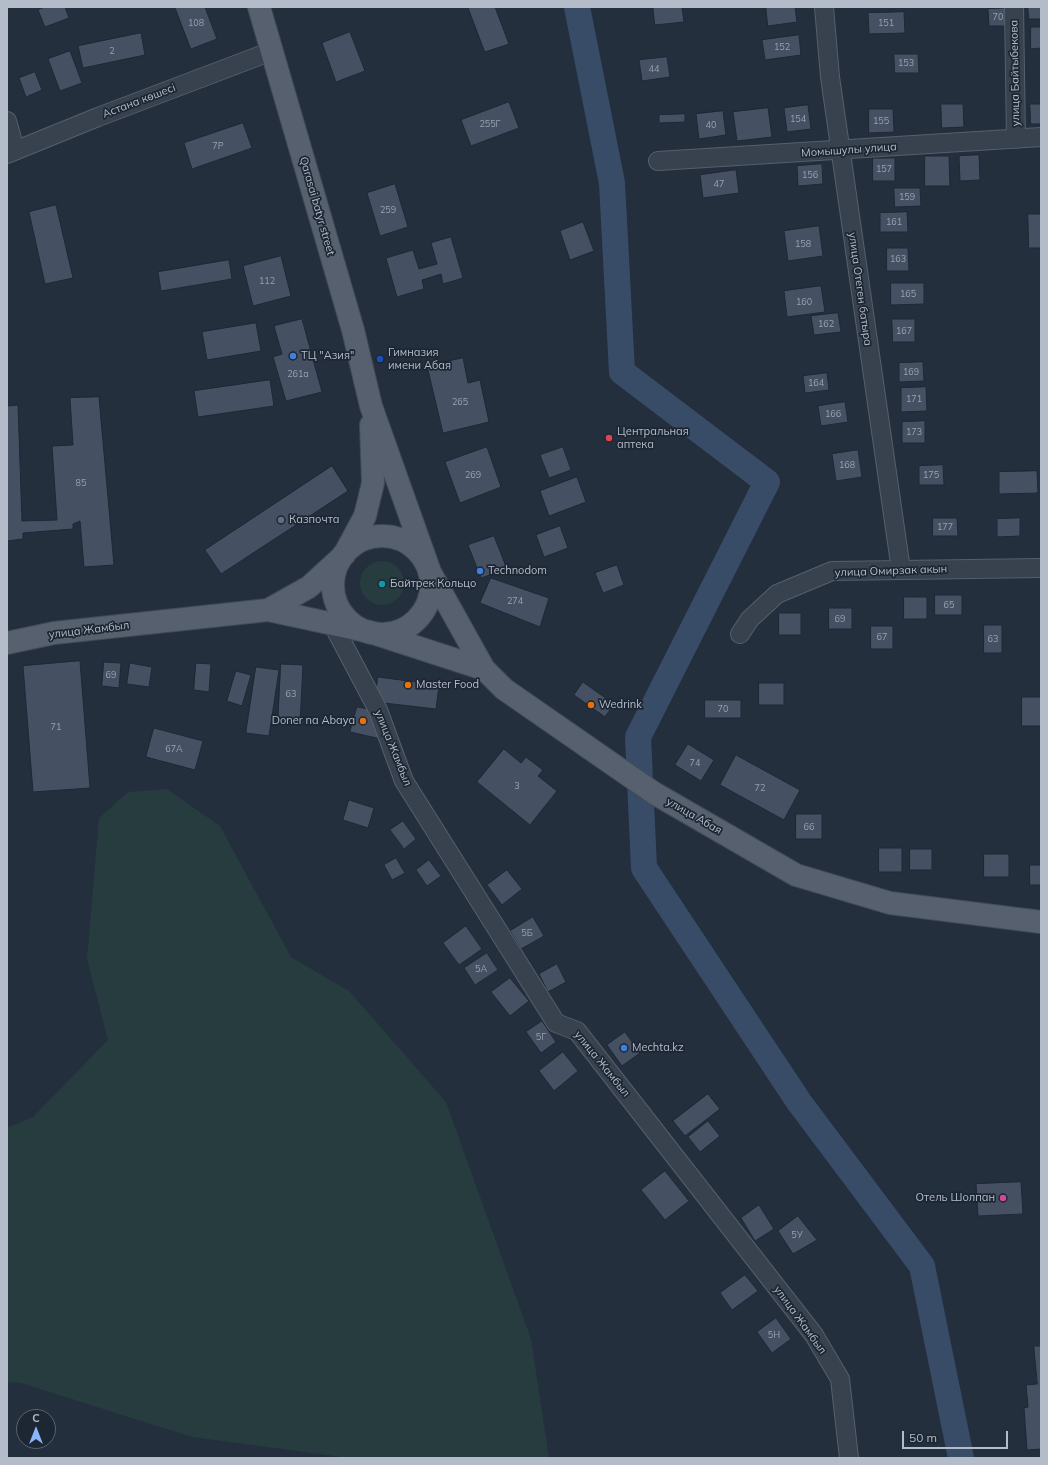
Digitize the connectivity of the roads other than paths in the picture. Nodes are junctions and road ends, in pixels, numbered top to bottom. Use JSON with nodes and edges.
{"nodes":[{"id":1,"x":259,"y":7,"type":"edge"},
{"id":2,"x":824,"y":7,"type":"edge"},
{"id":3,"x":1014,"y":7,"type":"edge"},
{"id":4,"x":272,"y":51,"type":"junction"},
{"id":5,"x":7,"y":121,"type":"edge"},
{"id":6,"x":1041,"y":137,"type":"edge"},
{"id":7,"x":1016,"y":139,"type":"junction"},
{"id":8,"x":840,"y":151,"type":"junction"},
{"id":9,"x":11,"y":152,"type":"edge"},
{"id":10,"x":658,"y":161,"type":"dead end"},
{"id":11,"x":370,"y":406,"type":"junction"},
{"id":12,"x":344,"y":555,"type":"junction"},
{"id":13,"x":1041,"y":568,"type":"edge"},
{"id":14,"x":901,"y":570,"type":"junction"},
{"id":15,"x":430,"y":572,"type":"junction"},
{"id":16,"x":268,"y":610,"type":"junction"},
{"id":17,"x":332,"y":623,"type":"junction"},
{"id":18,"x":370,"y":632,"type":"junction"},
{"id":19,"x":740,"y":634,"type":"dead end"},
{"id":20,"x":7,"y":643,"type":"edge"},
{"id":21,"x":484,"y":669,"type":"junction"},
{"id":22,"x":1041,"y":922,"type":"edge"},
{"id":23,"x":849,"y":1458,"type":"edge"}],
"edges":[{"from":1,"to":4,"type":"main road","name":"Qarasai batyr street"},
{"from":2,"to":8,"type":"street","name":"улица Отеген батыра"},
{"from":3,"to":7,"type":"street","name":"улица Байтыбекова"},
{"from":4,"to":9,"type":"street","name":"Астана көшесі"},
{"from":4,"to":11,"type":"main road","name":"Qarasai batyr street"},
{"from":5,"to":9,"type":"street"},
{"from":6,"to":7,"type":"street","name":"Момышулы улица"},
{"from":7,"to":8,"type":"street","name":"Момышулы улица"},
{"from":8,"to":10,"type":"street","name":"Момышулы улица"},
{"from":8,"to":14,"type":"street","name":"улица Отеген батыра"},
{"from":11,"to":12,"type":"main road"},
{"from":11,"to":15,"type":"main road"},
{"from":12,"to":15,"type":"main road"},
{"from":12,"to":16,"type":"main road","name":"улица Жамбыл"},
{"from":12,"to":18,"type":"main road"},
{"from":13,"to":14,"type":"street","name":"улица Омирзак акын"},
{"from":14,"to":19,"type":"street","name":"улица Омирзак акын"},
{"from":15,"to":18,"type":"main road"},
{"from":15,"to":21,"type":"main road","name":"улица Абая"},
{"from":16,"to":17,"type":"main road","name":"улица Жамбыл"},
{"from":16,"to":20,"type":"main road","name":"улица Жамбыл"},
{"from":17,"to":18,"type":"main road","name":"улица Жамбыл"},
{"from":17,"to":23,"type":"street","name":"улица Жамбыл"},
{"from":18,"to":21,"type":"main road","name":"улица Жамбыл"},
{"from":21,"to":22,"type":"main road","name":"улица Абая"}]}
